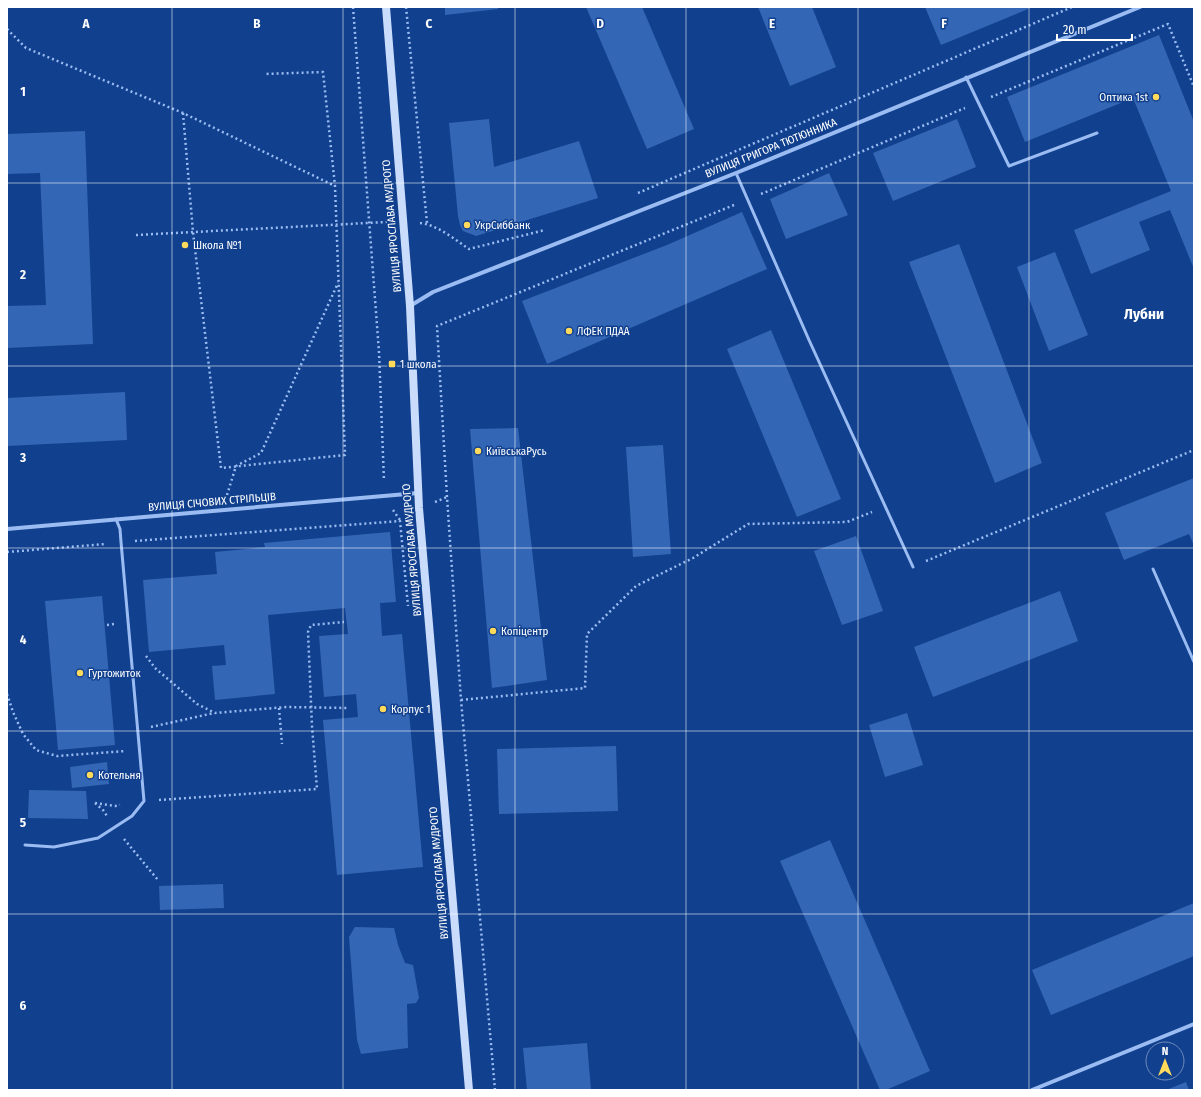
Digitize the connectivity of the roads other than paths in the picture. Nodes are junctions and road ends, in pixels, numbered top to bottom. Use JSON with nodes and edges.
{"nodes":[{"id":1,"x":386,"y":7,"type":"edge"},
{"id":2,"x":1140,"y":7,"type":"edge"},
{"id":3,"x":966,"y":77,"type":"junction"},
{"id":4,"x":1096,"y":133,"type":"dead end"},
{"id":5,"x":736,"y":173,"type":"junction"},
{"id":6,"x":410,"y":306,"type":"junction"},
{"id":7,"x":418,"y":493,"type":"junction"},
{"id":8,"x":116,"y":519,"type":"junction"},
{"id":9,"x":7,"y":529,"type":"edge"},
{"id":10,"x":913,"y":567,"type":"road end"},
{"id":11,"x":1153,"y":569,"type":"dead end"},
{"id":12,"x":1194,"y":662,"type":"edge"},
{"id":13,"x":25,"y":845,"type":"dead end"},
{"id":14,"x":1194,"y":1024,"type":"edge"},
{"id":15,"x":469,"y":1090,"type":"edge"},
{"id":16,"x":1032,"y":1090,"type":"edge"}],
"edges":[{"from":1,"to":6,"type":"main road","name":"ВУЛИЦЯ ЯРОСЛАВА МУДРОГО"},
{"from":2,"to":3,"type":"street","name":"ВУЛИЦЯ ГРИГОРА ТЮТЮННИКА"},
{"from":3,"to":4,"type":"lane"},
{"from":3,"to":5,"type":"street","name":"ВУЛИЦЯ ГРИГОРА ТЮТЮННИКА"},
{"from":5,"to":6,"type":"street","name":"ВУЛИЦЯ ГРИГОРА ТЮТЮННИКА"},
{"from":5,"to":10,"type":"lane"},
{"from":6,"to":7,"type":"main road","name":"ВУЛИЦЯ ЯРОСЛАВА МУДРОГО"},
{"from":7,"to":8,"type":"street","name":"ВУЛИЦЯ СІЧОВИХ СТРІЛЬЦІВ"},
{"from":7,"to":15,"type":"main road","name":"ВУЛИЦЯ ЯРОСЛАВА МУДРОГО"},
{"from":8,"to":9,"type":"street","name":"ВУЛИЦЯ СІЧОВИХ СТРІЛЬЦІВ"},
{"from":8,"to":13,"type":"lane"},
{"from":11,"to":12,"type":"lane"},
{"from":14,"to":16,"type":"street"}]}
